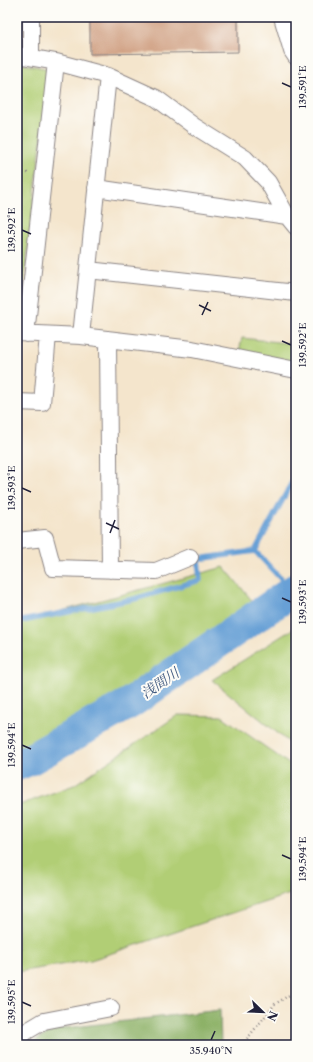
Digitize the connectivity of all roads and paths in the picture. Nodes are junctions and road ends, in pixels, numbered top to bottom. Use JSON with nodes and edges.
{"nodes":[{"id":1,"x":31,"y":17,"type":"edge"},
{"id":2,"x":282,"y":17,"type":"edge"},
{"id":3,"x":24,"y":56,"type":"edge"},
{"id":4,"x":296,"y":57,"type":"edge"},
{"id":5,"x":56,"y":62,"type":"junction"},
{"id":6,"x":108,"y":76,"type":"junction"},
{"id":7,"x":17,"y":163,"type":"edge"},
{"id":8,"x":96,"y":188,"type":"junction"},
{"id":9,"x":17,"y":193,"type":"edge"},
{"id":10,"x":292,"y":222,"type":"edge"},
{"id":11,"x":88,"y":270,"type":"junction"},
{"id":12,"x":296,"y":292,"type":"edge"},
{"id":13,"x":22,"y":334,"type":"edge"},
{"id":14,"x":48,"y":335,"type":"junction"},
{"id":15,"x":81,"y":336,"type":"junction"},
{"id":16,"x":108,"y":339,"type":"junction"},
{"id":17,"x":296,"y":370,"type":"edge"},
{"id":18,"x":17,"y":402,"type":"edge"},
{"id":19,"x":17,"y":541,"type":"edge"},
{"id":20,"x":190,"y":557,"type":"dead end"},
{"id":21,"x":110,"y":570,"type":"junction"},
{"id":22,"x":296,"y":991,"type":"edge"},
{"id":23,"x":111,"y":1008,"type":"dead end"},
{"id":24,"x":17,"y":1037,"type":"edge"},
{"id":25,"x":242,"y":1045,"type":"edge"}],
"edges":[{"from":1,"to":3,"type":"street"},
{"from":2,"to":4,"type":"street"},
{"from":3,"to":5,"type":"street"},
{"from":5,"to":6,"type":"street"},
{"from":5,"to":13,"type":"street"},
{"from":6,"to":8,"type":"street"},
{"from":6,"to":10,"type":"street"},
{"from":7,"to":9,"type":"path"},
{"from":8,"to":10,"type":"street"},
{"from":8,"to":11,"type":"street"},
{"from":11,"to":12,"type":"street"},
{"from":11,"to":15,"type":"street"},
{"from":13,"to":14,"type":"street"},
{"from":14,"to":15,"type":"street"},
{"from":14,"to":18,"type":"street"},
{"from":15,"to":16,"type":"street"},
{"from":16,"to":17,"type":"street"},
{"from":16,"to":21,"type":"street"},
{"from":19,"to":21,"type":"street"},
{"from":20,"to":21,"type":"street"},
{"from":22,"to":25,"type":"path"},
{"from":23,"to":24,"type":"street"}]}
